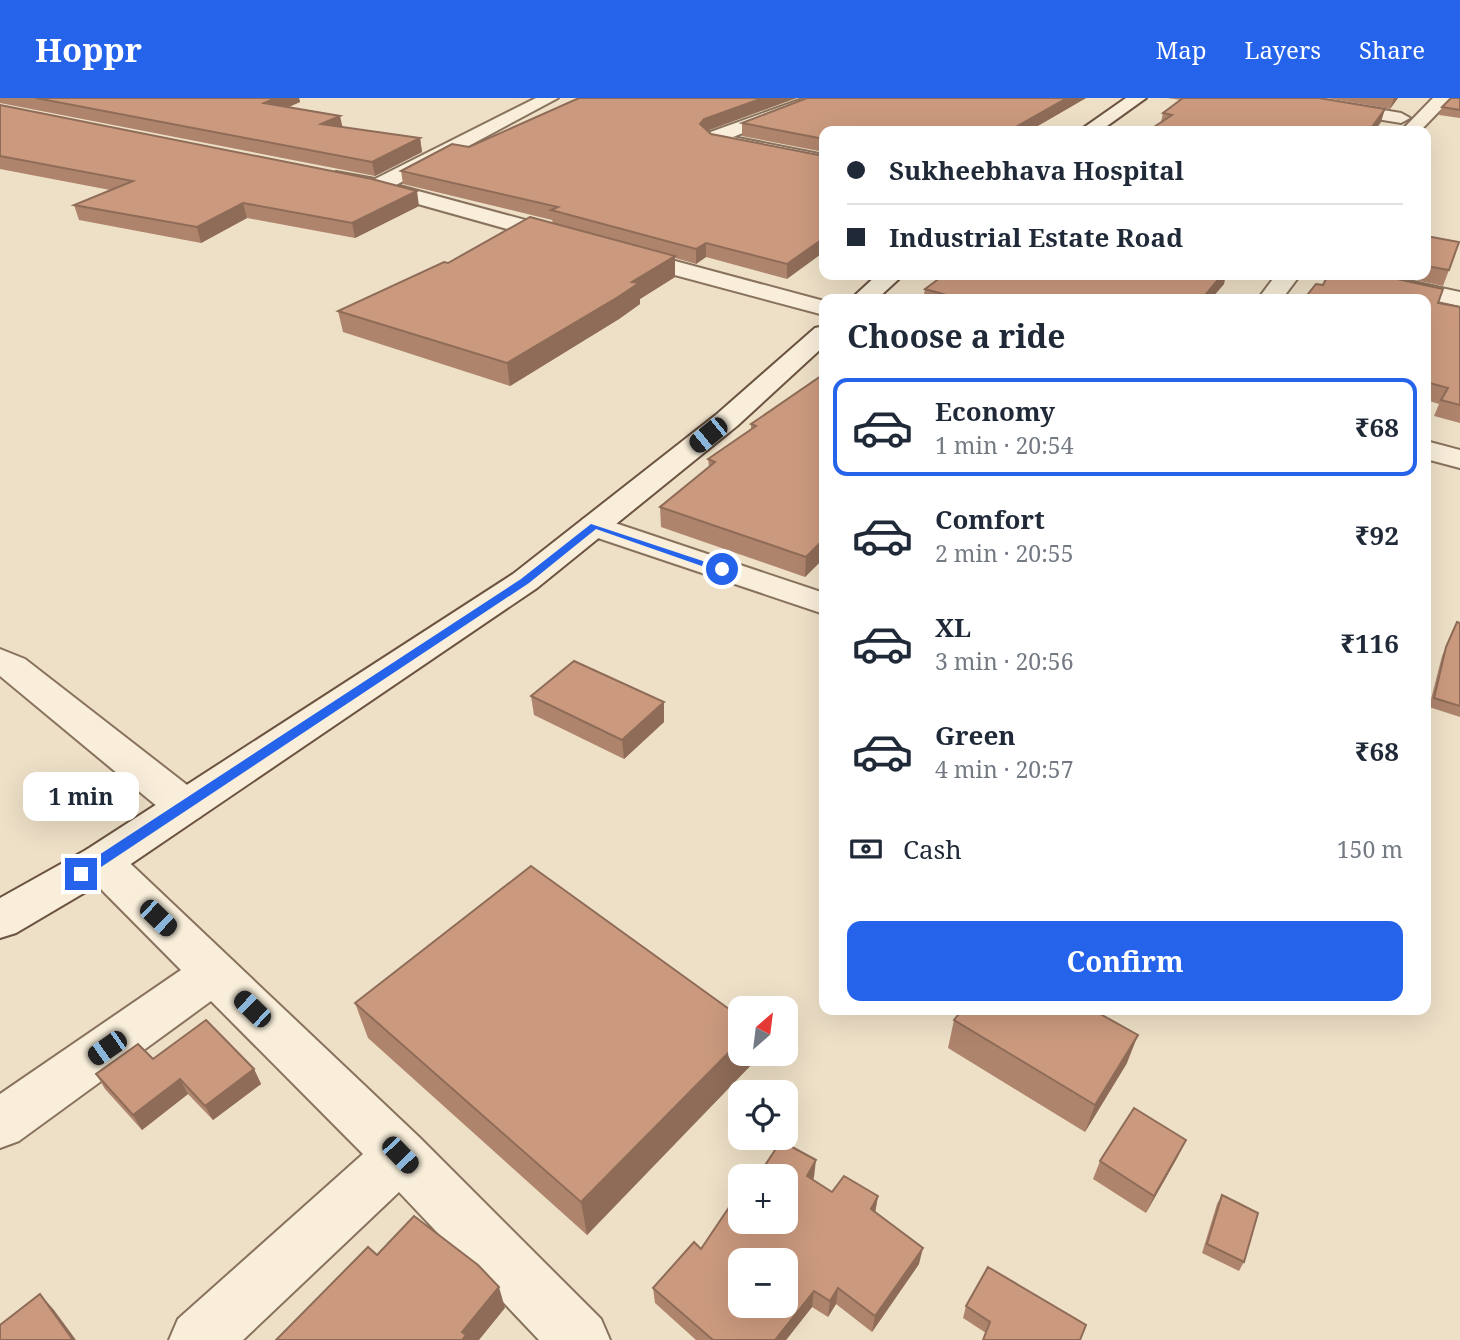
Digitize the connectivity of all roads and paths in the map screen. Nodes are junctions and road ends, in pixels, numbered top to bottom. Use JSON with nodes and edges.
{"nodes":[{"id":1,"x":549,"y":98,"type":"edge"},
{"id":2,"x":821,"y":98,"type":"edge"},
{"id":3,"x":1137,"y":98,"type":"edge"},
{"id":4,"x":1280,"y":98,"type":"edge"},
{"id":5,"x":1443,"y":98,"type":"edge"},
{"id":6,"x":1406,"y":125,"type":"edge"},
{"id":7,"x":1095,"y":126,"type":"edge"},
{"id":8,"x":819,"y":160,"type":"edge"},
{"id":9,"x":324,"y":175,"type":"edge"},
{"id":10,"x":378,"y":187,"type":"junction"},
{"id":11,"x":885,"y":280,"type":"edge"},
{"id":12,"x":1373,"y":280,"type":"edge"},
{"id":13,"x":869,"y":294,"type":"edge"},
{"id":14,"x":1460,"y":299,"type":"edge"},
{"id":15,"x":819,"y":307,"type":"edge"},
{"id":16,"x":819,"y":337,"type":"edge"},
{"id":17,"x":1431,"y":451,"type":"edge"},
{"id":18,"x":1460,"y":459,"type":"edge"},
{"id":19,"x":594,"y":526,"type":"junction"},
{"id":20,"x":819,"y":602,"type":"edge"},
{"id":21,"x":0,"y":661,"type":"edge"},
{"id":22,"x":185,"y":806,"type":"junction"},
{"id":23,"x":101,"y":862,"type":"junction"},
{"id":24,"x":0,"y":920,"type":"edge"},
{"id":25,"x":214,"y":972,"type":"junction"},
{"id":26,"x":0,"y":1124,"type":"edge"},
{"id":27,"x":400,"y":1155,"type":"junction"},
{"id":28,"x":199,"y":1340,"type":"edge"},
{"id":29,"x":580,"y":1340,"type":"edge"}],
"edges":[{"from":1,"to":10,"type":"street"},
{"from":2,"to":8,"type":"street"},
{"from":3,"to":7,"type":"street"},
{"from":4,"to":6,"type":"street"},
{"from":5,"to":6,"type":"street"},
{"from":9,"to":10,"type":"street"},
{"from":10,"to":15,"type":"street"},
{"from":11,"to":13,"type":"street"},
{"from":12,"to":14,"type":"street"},
{"from":16,"to":19,"type":"street"},
{"from":17,"to":18,"type":"street"},
{"from":19,"to":20,"type":"street"},
{"from":19,"to":22,"type":"street"},
{"from":21,"to":22,"type":"street"},
{"from":22,"to":23,"type":"street"},
{"from":23,"to":24,"type":"street"},
{"from":23,"to":25,"type":"street"},
{"from":25,"to":26,"type":"street"},
{"from":25,"to":27,"type":"street"},
{"from":27,"to":28,"type":"street"},
{"from":27,"to":29,"type":"street"}]}
